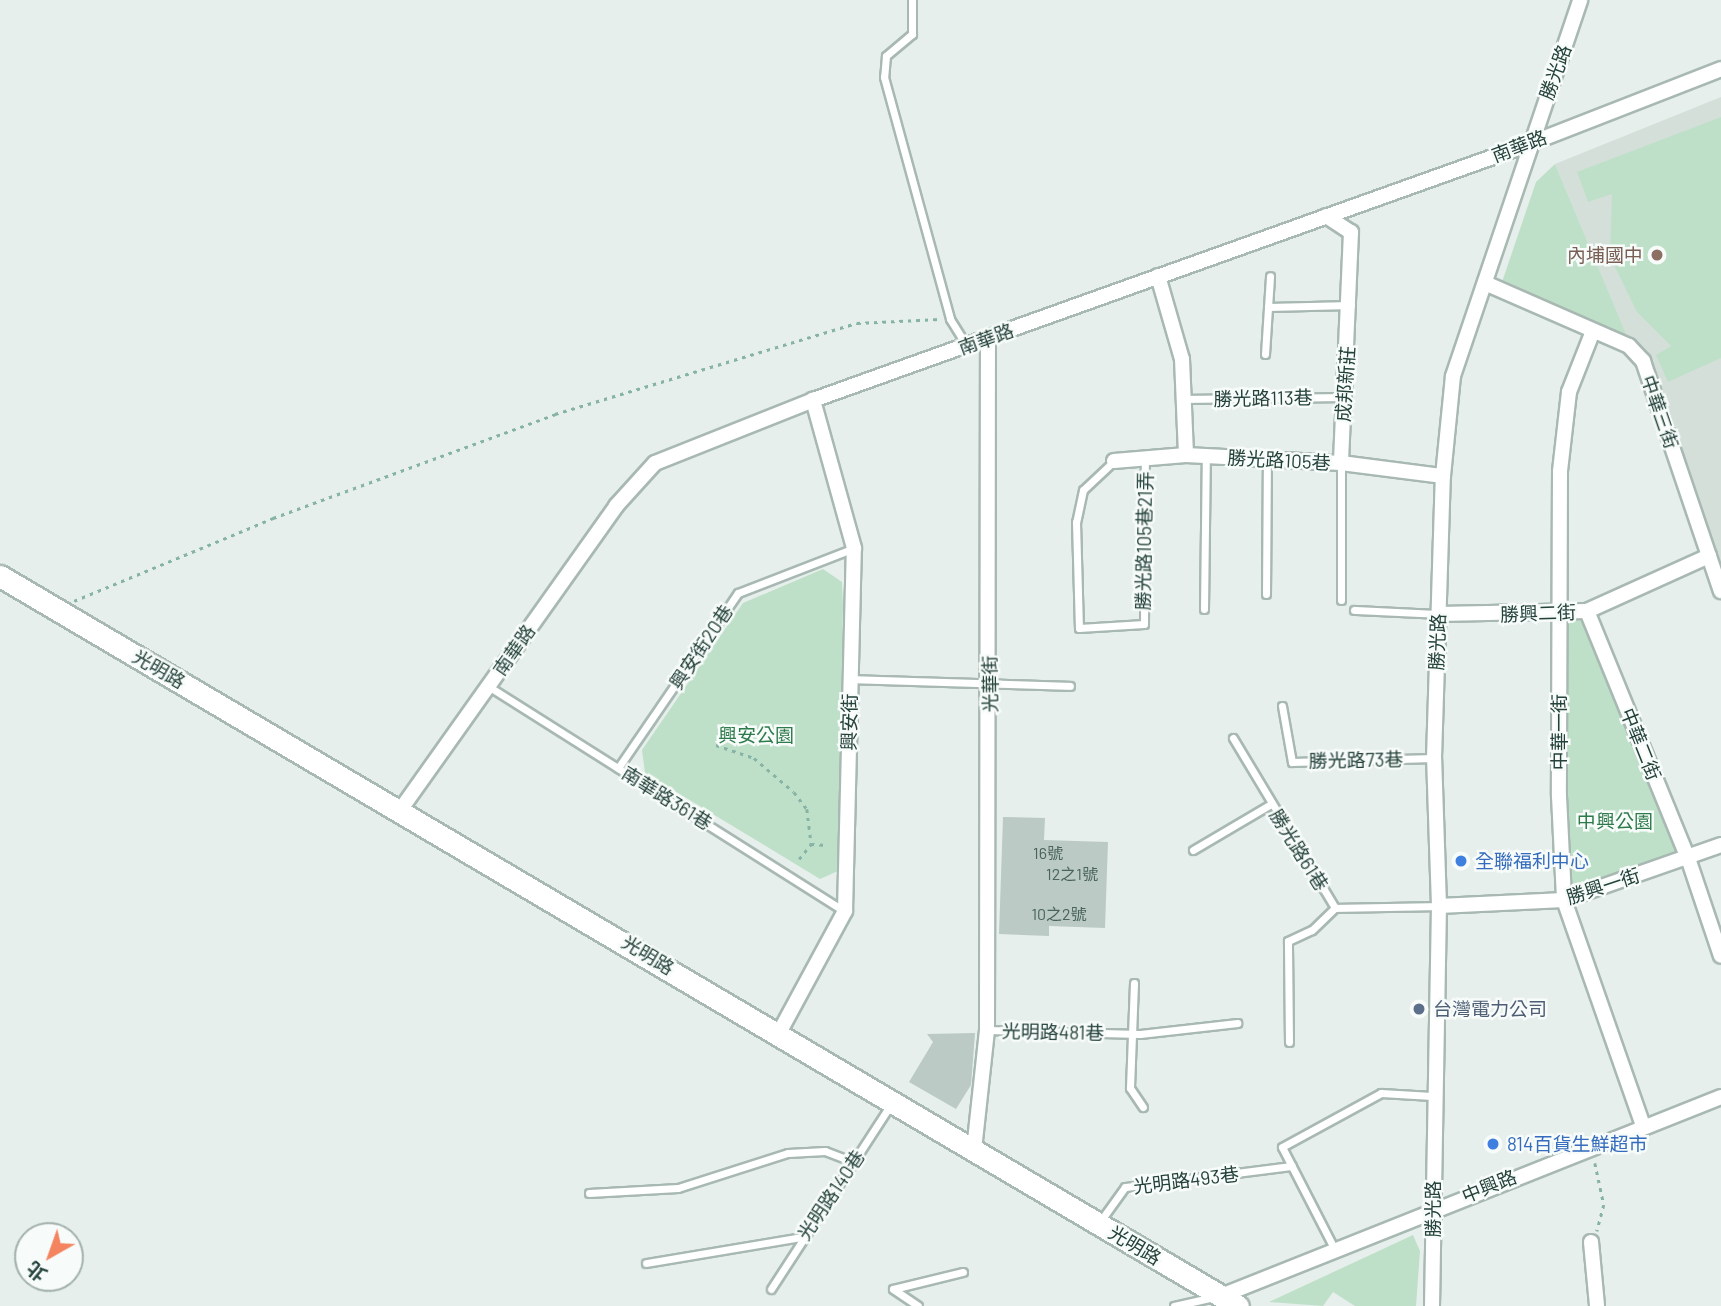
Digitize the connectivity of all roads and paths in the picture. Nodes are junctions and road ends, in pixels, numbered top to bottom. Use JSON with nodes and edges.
{"nodes":[{"id":1,"x":912,"y":0,"type":"edge"},
{"id":2,"x":1580,"y":0,"type":"edge"},
{"id":3,"x":1721,"y":69,"type":"edge"},
{"id":4,"x":1529,"y":144,"type":"junction"},
{"id":5,"x":1326,"y":216,"type":"junction"},
{"id":6,"x":1158,"y":276,"type":"junction"},
{"id":7,"x":1270,"y":276,"type":"dead end"},
{"id":8,"x":1485,"y":284,"type":"junction"},
{"id":9,"x":1351,"y":305,"type":"junction"},
{"id":10,"x":1268,"y":307,"type":"junction"},
{"id":11,"x":950,"y":319,"type":"junction"},
{"id":12,"x":1593,"y":331,"type":"junction"},
{"id":13,"x":988,"y":338,"type":"junction"},
{"id":14,"x":966,"y":346,"type":"junction"},
{"id":15,"x":1265,"y":354,"type":"dead end"},
{"id":16,"x":1343,"y":397,"type":"junction"},
{"id":17,"x":1183,"y":399,"type":"junction"},
{"id":18,"x":813,"y":400,"type":"junction"},
{"id":19,"x":1186,"y":454,"type":"junction"},
{"id":20,"x":1206,"y":456,"type":"junction"},
{"id":21,"x":1145,"y":458,"type":"junction"},
{"id":22,"x":1266,"y":459,"type":"junction"},
{"id":23,"x":1114,"y":461,"type":"joint"},
{"id":24,"x":1340,"y":463,"type":"junction"},
{"id":25,"x":1443,"y":476,"type":"junction"},
{"id":26,"x":854,"y":548,"type":"junction"},
{"id":27,"x":1709,"y":556,"type":"junction"},
{"id":28,"x":0,"y":576,"type":"edge"},
{"id":29,"x":1721,"y":591,"type":"edge"},
{"id":30,"x":1266,"y":594,"type":"dead end"},
{"id":31,"x":1341,"y":600,"type":"dead end"},
{"id":32,"x":55,"y":609,"type":"junction"},
{"id":33,"x":1204,"y":609,"type":"dead end"},
{"id":34,"x":1354,"y":610,"type":"dead end"},
{"id":35,"x":1587,"y":611,"type":"junction"},
{"id":36,"x":1438,"y":614,"type":"junction"},
{"id":37,"x":1559,"y":615,"type":"junction"},
{"id":38,"x":850,"y":679,"type":"junction"},
{"id":39,"x":989,"y":684,"type":"junction"},
{"id":40,"x":488,"y":686,"type":"junction"},
{"id":41,"x":1070,"y":686,"type":"dead end"},
{"id":42,"x":1282,"y":706,"type":"dead end"},
{"id":43,"x":789,"y":727,"type":"dead end"},
{"id":44,"x":1233,"y":738,"type":"dead end"},
{"id":45,"x":716,"y":745,"type":"dead end"},
{"id":46,"x":774,"y":746,"type":"dead end"},
{"id":47,"x":1434,"y":758,"type":"junction"},
{"id":48,"x":618,"y":768,"type":"junction"},
{"id":49,"x":1270,"y":804,"type":"junction"},
{"id":50,"x":401,"y":809,"type":"junction"},
{"id":51,"x":811,"y":844,"type":"junction"},
{"id":52,"x":827,"y":845,"type":"dead end"},
{"id":53,"x":1721,"y":845,"type":"edge"},
{"id":54,"x":1193,"y":850,"type":"dead end"},
{"id":55,"x":1688,"y":858,"type":"junction"},
{"id":56,"x":799,"y":859,"type":"dead end"},
{"id":57,"x":1564,"y":900,"type":"junction"},
{"id":58,"x":1439,"y":906,"type":"junction"},
{"id":59,"x":1335,"y":908,"type":"junction"},
{"id":60,"x":845,"y":911,"type":"junction"},
{"id":61,"x":1721,"y":956,"type":"edge"},
{"id":62,"x":1134,"y":983,"type":"dead end"},
{"id":63,"x":1237,"y":1023,"type":"dead end"},
{"id":64,"x":987,"y":1030,"type":"junction"},
{"id":65,"x":779,"y":1033,"type":"junction"},
{"id":66,"x":1132,"y":1034,"type":"junction"},
{"id":67,"x":1289,"y":1042,"type":"dead end"},
{"id":68,"x":1432,"y":1096,"type":"junction"},
{"id":69,"x":1721,"y":1097,"type":"edge"},
{"id":70,"x":893,"y":1100,"type":"junction"},
{"id":71,"x":1143,"y":1107,"type":"dead end"},
{"id":72,"x":1643,"y":1125,"type":"junction"},
{"id":73,"x":1589,"y":1147,"type":"junction"},
{"id":74,"x":974,"y":1150,"type":"junction"},
{"id":75,"x":853,"y":1162,"type":"junction"},
{"id":76,"x":1292,"y":1166,"type":"junction"},
{"id":77,"x":589,"y":1193,"type":"dead end"},
{"id":78,"x":1434,"y":1208,"type":"junction"},
{"id":79,"x":1099,"y":1224,"type":"junction"},
{"id":80,"x":802,"y":1237,"type":"junction"},
{"id":81,"x":1591,"y":1242,"type":"joint"},
{"id":82,"x":1336,"y":1253,"type":"junction"},
{"id":83,"x":646,"y":1263,"type":"dead end"},
{"id":84,"x":963,"y":1272,"type":"dead end"},
{"id":85,"x":771,"y":1289,"type":"dead end"},
{"id":86,"x":1230,"y":1301,"type":"edge"},
{"id":87,"x":918,"y":1306,"type":"edge"},
{"id":88,"x":1174,"y":1306,"type":"edge"},
{"id":89,"x":1432,"y":1306,"type":"edge"},
{"id":90,"x":1597,"y":1306,"type":"edge"}],
"edges":[{"from":1,"to":11,"type":"lane"},
{"from":2,"to":4,"type":"street","name":"勝光路"},
{"from":3,"to":4,"type":"street","name":"南華路"},
{"from":4,"to":5,"type":"street","name":"南華路"},
{"from":4,"to":8,"type":"street","name":"勝光路"},
{"from":5,"to":6,"type":"street","name":"南華路"},
{"from":5,"to":9,"type":"street","name":"成邦新莊"},
{"from":6,"to":13,"type":"street","name":"南華路"},
{"from":6,"to":17,"type":"street"},
{"from":7,"to":10,"type":"lane"},
{"from":8,"to":12,"type":"street","name":"中華三街"},
{"from":8,"to":25,"type":"street","name":"勝光路"},
{"from":9,"to":10,"type":"lane"},
{"from":9,"to":16,"type":"street","name":"成邦新莊"},
{"from":10,"to":15,"type":"lane"},
{"from":11,"to":14,"type":"lane"},
{"from":11,"to":32,"type":"path","name":"南華路"},
{"from":12,"to":27,"type":"street","name":"中華三街"},
{"from":12,"to":37,"type":"street","name":"中華一街"},
{"from":13,"to":14,"type":"street","name":"南華路"},
{"from":13,"to":39,"type":"street","name":"光華街"},
{"from":14,"to":18,"type":"street","name":"南華路"},
{"from":16,"to":17,"type":"lane","name":"勝光路113巷"},
{"from":16,"to":24,"type":"street","name":"成邦新莊"},
{"from":17,"to":19,"type":"street"},
{"from":18,"to":26,"type":"street","name":"興安街"},
{"from":18,"to":40,"type":"street","name":"南華路"},
{"from":19,"to":20,"type":"street","name":"勝光路105巷"},
{"from":19,"to":21,"type":"street","name":"勝光路105巷"},
{"from":20,"to":22,"type":"street","name":"勝光路105巷"},
{"from":20,"to":33,"type":"lane"},
{"from":21,"to":23,"type":"street","name":"勝光路105巷"},
{"from":21,"to":23,"type":"lane","name":"勝光路105巷21弄"},
{"from":22,"to":24,"type":"street","name":"勝光路105巷"},
{"from":22,"to":30,"type":"lane"},
{"from":24,"to":25,"type":"street","name":"勝光路105巷"},
{"from":24,"to":31,"type":"lane"},
{"from":25,"to":36,"type":"street","name":"勝光路"},
{"from":26,"to":38,"type":"street","name":"興安街"},
{"from":26,"to":48,"type":"lane","name":"興安街20巷"},
{"from":27,"to":29,"type":"street","name":"中華三街"},
{"from":27,"to":35,"type":"street","name":"勝興二街"},
{"from":28,"to":32,"type":"main road","name":"光明路"},
{"from":32,"to":50,"type":"main road","name":"光明路"},
{"from":34,"to":36,"type":"lane"},
{"from":35,"to":37,"type":"street","name":"勝興二街"},
{"from":35,"to":55,"type":"street","name":"中華二街"},
{"from":36,"to":37,"type":"street","name":"勝興二街"},
{"from":36,"to":47,"type":"street","name":"勝光路"},
{"from":37,"to":57,"type":"street","name":"中華一街"},
{"from":38,"to":39,"type":"lane"},
{"from":38,"to":60,"type":"street","name":"興安街"},
{"from":39,"to":41,"type":"lane"},
{"from":39,"to":64,"type":"street","name":"光華街"},
{"from":40,"to":48,"type":"lane","name":"南華路361巷"},
{"from":40,"to":50,"type":"street","name":"南華路"},
{"from":42,"to":47,"type":"lane","name":"勝光路73巷"},
{"from":43,"to":46,"type":"path"},
{"from":44,"to":49,"type":"lane","name":"勝光路61巷"},
{"from":45,"to":51,"type":"path"},
{"from":47,"to":58,"type":"street","name":"勝光路"},
{"from":48,"to":60,"type":"lane","name":"南華路361巷"},
{"from":49,"to":54,"type":"lane"},
{"from":49,"to":59,"type":"lane","name":"勝光路61巷"},
{"from":50,"to":65,"type":"main road","name":"光明路"},
{"from":51,"to":52,"type":"path"},
{"from":51,"to":56,"type":"path"},
{"from":53,"to":55,"type":"street","name":"勝興一街"},
{"from":55,"to":57,"type":"street","name":"勝興一街"},
{"from":55,"to":61,"type":"street","name":"中華二街"},
{"from":57,"to":58,"type":"street","name":"勝興一街"},
{"from":57,"to":72,"type":"street","name":"中華一街"},
{"from":58,"to":59,"type":"lane","name":"勝光路61巷"},
{"from":58,"to":68,"type":"street","name":"勝光路"},
{"from":59,"to":67,"type":"lane"},
{"from":60,"to":65,"type":"street","name":"興安街"},
{"from":62,"to":66,"type":"lane"},
{"from":63,"to":66,"type":"lane","name":"光明路481巷"},
{"from":64,"to":66,"type":"lane","name":"光明路481巷"},
{"from":64,"to":74,"type":"street","name":"光明路481巷"},
{"from":65,"to":70,"type":"main road","name":"光明路"},
{"from":66,"to":71,"type":"lane"},
{"from":68,"to":76,"type":"lane"},
{"from":68,"to":78,"type":"street","name":"勝光路"},
{"from":69,"to":72,"type":"street","name":"中興路"},
{"from":70,"to":74,"type":"main road","name":"光明路"},
{"from":70,"to":75,"type":"lane","name":"光明路140巷"},
{"from":72,"to":73,"type":"street","name":"中興路"},
{"from":73,"to":78,"type":"street","name":"中興路"},
{"from":73,"to":81,"type":"path"},
{"from":74,"to":79,"type":"main road","name":"光明路"},
{"from":75,"to":77,"type":"lane"},
{"from":75,"to":80,"type":"lane","name":"光明路140巷"},
{"from":76,"to":79,"type":"lane","name":"光明路493巷"},
{"from":76,"to":82,"type":"lane"},
{"from":78,"to":82,"type":"street","name":"中興路"},
{"from":78,"to":89,"type":"street","name":"勝光路"},
{"from":79,"to":86,"type":"main road","name":"光明路"},
{"from":80,"to":83,"type":"lane"},
{"from":80,"to":85,"type":"lane","name":"光明路140巷"},
{"from":81,"to":90,"type":"street"},
{"from":82,"to":86,"type":"street","name":"中興路"},
{"from":84,"to":87,"type":"lane"},
{"from":86,"to":88,"type":"lane"}]}
